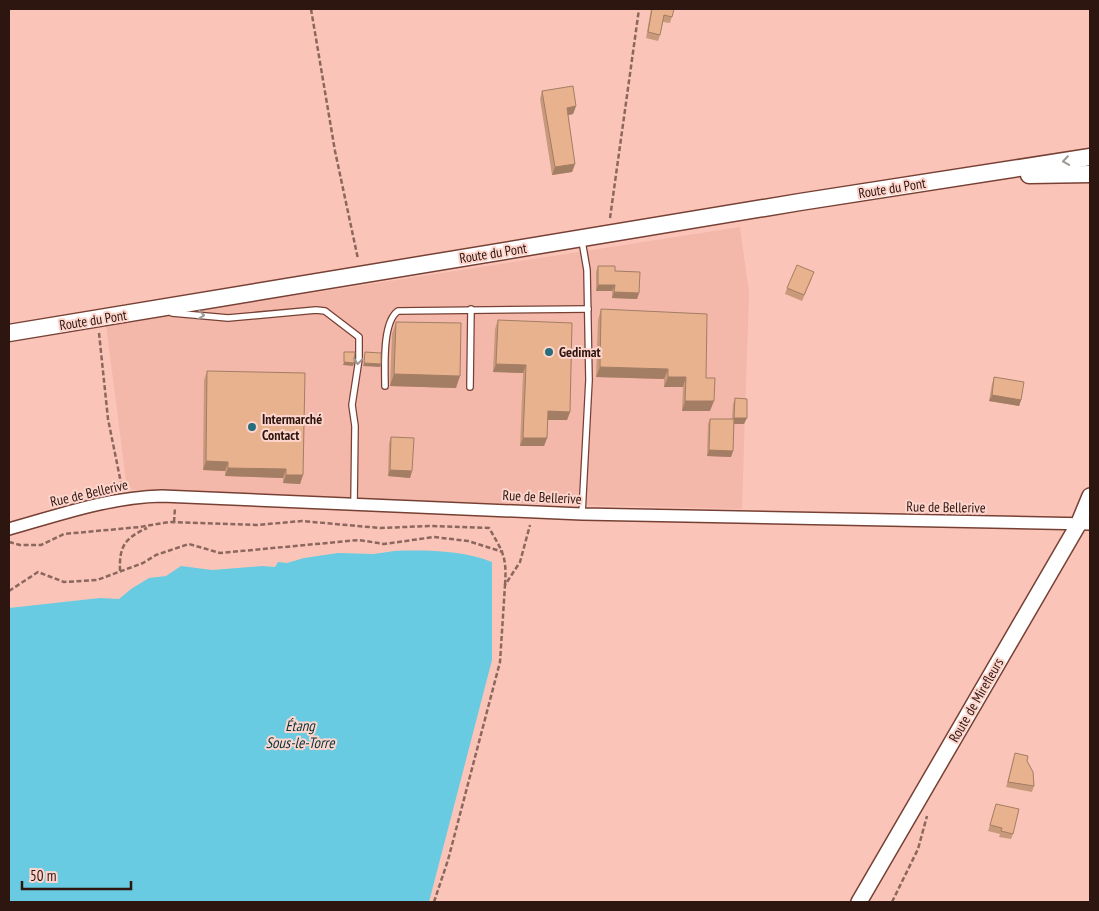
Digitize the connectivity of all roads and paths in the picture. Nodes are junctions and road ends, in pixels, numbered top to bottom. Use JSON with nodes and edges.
{"nodes":[{"id":1,"x":311,"y":9,"type":"edge"},
{"id":2,"x":639,"y":9,"type":"edge"},
{"id":3,"x":1090,"y":157,"type":"edge"},
{"id":4,"x":977,"y":174,"type":"junction"},
{"id":5,"x":1090,"y":174,"type":"edge"},
{"id":6,"x":608,"y":234,"type":"junction"},
{"id":7,"x":582,"y":239,"type":"junction"},
{"id":8,"x":361,"y":276,"type":"junction"},
{"id":9,"x":471,"y":309,"type":"junction"},
{"id":10,"x":588,"y":309,"type":"junction"},
{"id":11,"x":153,"y":311,"type":"junction"},
{"id":12,"x":96,"y":319,"type":"junction"},
{"id":13,"x":9,"y":333,"type":"edge"},
{"id":14,"x":384,"y":386,"type":"dead end"},
{"id":15,"x":470,"y":387,"type":"dead end"},
{"id":16,"x":1090,"y":496,"type":"edge"},
{"id":17,"x":125,"y":499,"type":"junction"},
{"id":18,"x":354,"y":504,"type":"junction"},
{"id":19,"x":533,"y":511,"type":"junction"},
{"id":20,"x":582,"y":514,"type":"junction"},
{"id":21,"x":1084,"y":524,"type":"edge"},
{"id":22,"x":153,"y":525,"type":"junction"},
{"id":23,"x":9,"y":528,"type":"edge"},
{"id":24,"x":9,"y":542,"type":"edge"},
{"id":25,"x":503,"y":552,"type":"junction"},
{"id":26,"x":120,"y":571,"type":"junction"},
{"id":27,"x":504,"y":585,"type":"junction"},
{"id":28,"x":9,"y":590,"type":"edge"},
{"id":29,"x":928,"y":814,"type":"dead end"},
{"id":30,"x":434,"y":902,"type":"edge"},
{"id":31,"x":859,"y":902,"type":"edge"},
{"id":32,"x":892,"y":902,"type":"edge"}],
"edges":[{"from":1,"to":8,"type":"path"},
{"from":2,"to":6,"type":"path"},
{"from":3,"to":4,"type":"main road","name":"Route du Pont","one_way":true},
{"from":4,"to":5,"type":"main road","name":"Route du Pont"},
{"from":4,"to":6,"type":"main road","name":"Route du Pont"},
{"from":6,"to":7,"type":"main road","name":"Route du Pont"},
{"from":7,"to":8,"type":"main road","name":"Route du Pont"},
{"from":7,"to":10,"type":"lane"},
{"from":8,"to":11,"type":"main road","name":"Route du Pont"},
{"from":9,"to":10,"type":"lane"},
{"from":9,"to":14,"type":"lane"},
{"from":9,"to":15,"type":"lane"},
{"from":10,"to":20,"type":"lane"},
{"from":11,"to":12,"type":"main road","name":"Route du Pont"},
{"from":11,"to":18,"type":"lane","one_way":true},
{"from":12,"to":13,"type":"main road","name":"Route du Pont"},
{"from":12,"to":17,"type":"path"},
{"from":16,"to":21,"type":"street","name":"Route de Mirefleurs"},
{"from":17,"to":18,"type":"street","name":"Rue de Bellerive"},
{"from":17,"to":23,"type":"street","name":"Rue de Bellerive"},
{"from":18,"to":19,"type":"street","name":"Rue de Bellerive"},
{"from":19,"to":20,"type":"street","name":"Rue de Bellerive"},
{"from":19,"to":27,"type":"path"},
{"from":20,"to":21,"type":"street","name":"Rue de Bellerive"},
{"from":21,"to":31,"type":"street","name":"Route de Mirefleurs"},
{"from":22,"to":24,"type":"path"},
{"from":22,"to":25,"type":"path"},
{"from":22,"to":26,"type":"path"},
{"from":25,"to":26,"type":"path"},
{"from":25,"to":27,"type":"path"},
{"from":26,"to":28,"type":"path"},
{"from":27,"to":30,"type":"path"},
{"from":29,"to":32,"type":"path"}]}
